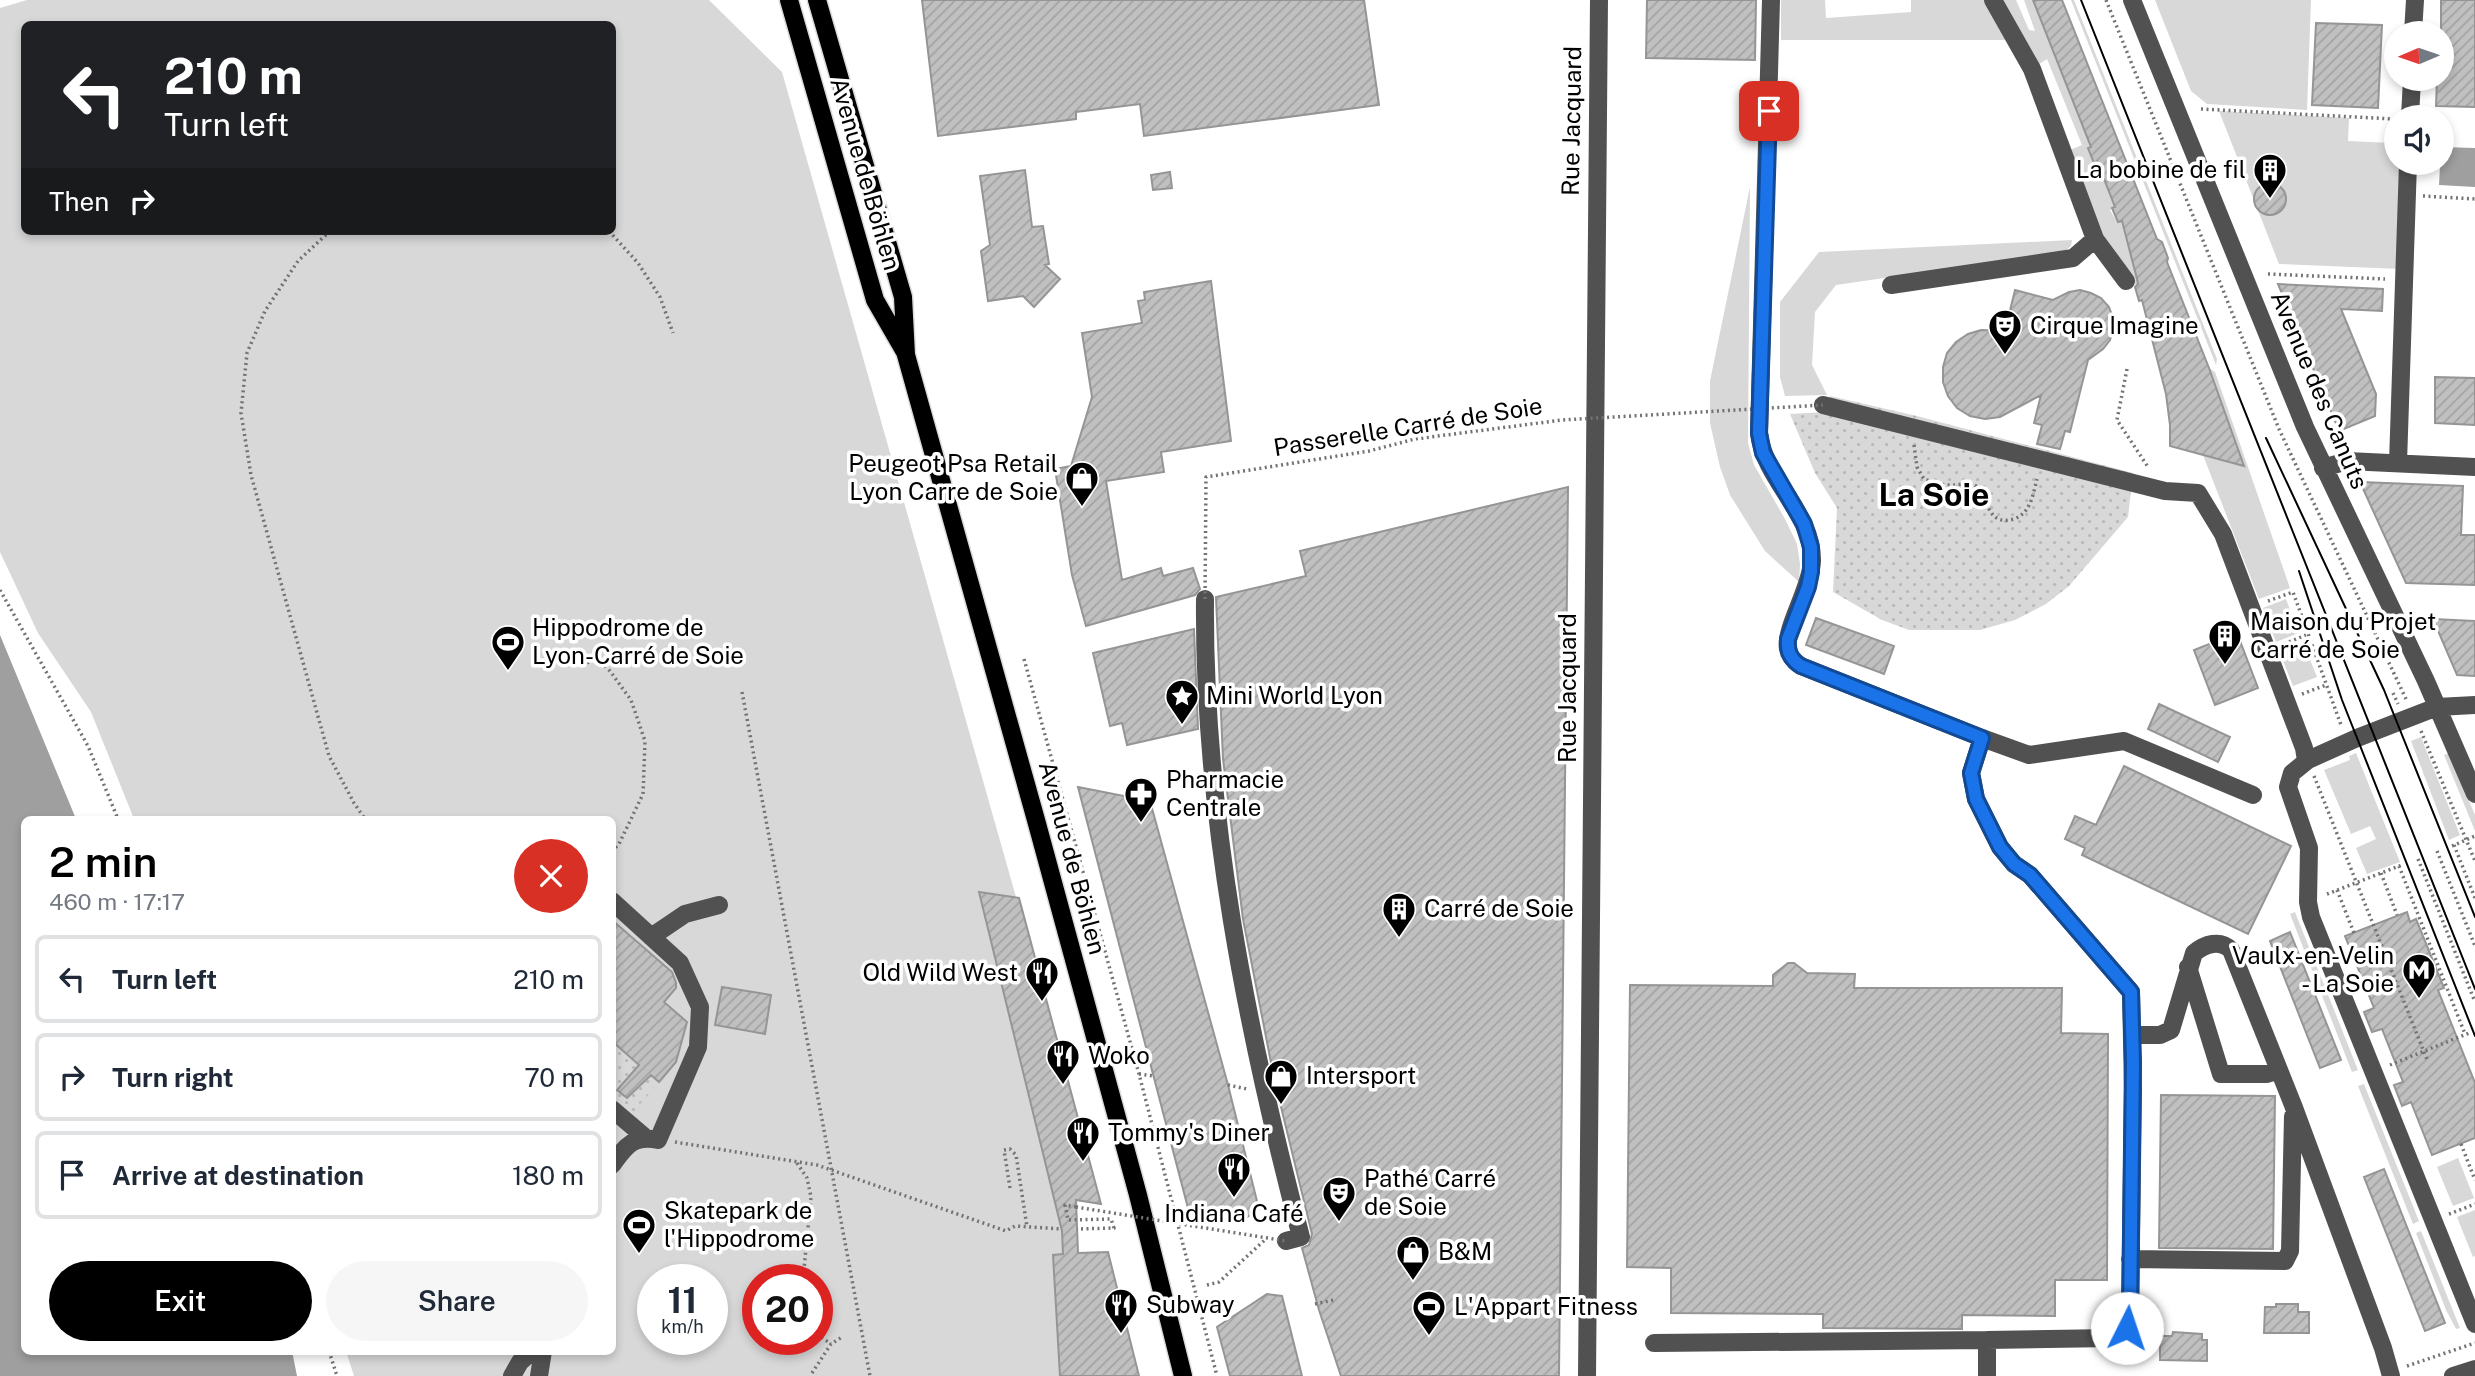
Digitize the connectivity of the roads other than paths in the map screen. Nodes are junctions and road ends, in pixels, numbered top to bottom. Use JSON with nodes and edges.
{"nodes":[{"id":1,"x":789,"y":0,"type":"edge"},
{"id":2,"x":817,"y":0,"type":"edge"},
{"id":3,"x":1599,"y":0,"type":"edge"},
{"id":4,"x":1770,"y":0,"type":"edge"},
{"id":5,"x":1993,"y":0,"type":"edge"},
{"id":6,"x":2132,"y":0,"type":"edge"},
{"id":7,"x":2415,"y":0,"type":"edge"},
{"id":8,"x":2414,"y":21,"type":"edge"},
{"id":9,"x":2408,"y":175,"type":"edge"},
{"id":10,"x":2095,"y":239,"type":"junction"},
{"id":11,"x":2126,"y":281,"type":"dead end"},
{"id":12,"x":1891,"y":285,"type":"dead end"},
{"id":13,"x":906,"y":355,"type":"junction"},
{"id":14,"x":1823,"y":405,"type":"road end"},
{"id":15,"x":2398,"y":463,"type":"junction"},
{"id":16,"x":2475,"y":467,"type":"edge"},
{"id":17,"x":2323,"y":468,"type":"junction"},
{"id":18,"x":1205,"y":599,"type":"road end"},
{"id":19,"x":2475,"y":705,"type":"edge"},
{"id":20,"x":2437,"y":707,"type":"junction"},
{"id":21,"x":1982,"y":738,"type":"junction"},
{"id":22,"x":2310,"y":768,"type":"junction"},
{"id":23,"x":2475,"y":794,"type":"edge"},
{"id":24,"x":2253,"y":795,"type":"dead end"},
{"id":25,"x":616,"y":905,"type":"edge"},
{"id":26,"x":719,"y":905,"type":"dead end"},
{"id":27,"x":652,"y":937,"type":"junction"},
{"id":28,"x":2188,"y":967,"type":"junction"},
{"id":29,"x":2133,"y":1035,"type":"junction"},
{"id":30,"x":2279,"y":1070,"type":"junction"},
{"id":31,"x":2293,"y":1105,"type":"junction"},
{"id":32,"x":616,"y":1112,"type":"edge"},
{"id":33,"x":652,"y":1139,"type":"junction"},
{"id":34,"x":616,"y":1159,"type":"edge"},
{"id":35,"x":1286,"y":1241,"type":"road end"},
{"id":36,"x":2130,"y":1259,"type":"junction"},
{"id":37,"x":2473,"y":1317,"type":"edge"},
{"id":38,"x":1987,"y":1340,"type":"junction"},
{"id":39,"x":1654,"y":1343,"type":"dead end"},
{"id":40,"x":528,"y":1355,"type":"edge"},
{"id":41,"x":543,"y":1355,"type":"edge"},
{"id":42,"x":2475,"y":1369,"type":"edge"},
{"id":43,"x":2390,"y":1374,"type":"edge"},
{"id":44,"x":512,"y":1376,"type":"edge"},
{"id":45,"x":539,"y":1376,"type":"edge"},
{"id":46,"x":1183,"y":1376,"type":"edge"},
{"id":47,"x":1587,"y":1376,"type":"edge"},
{"id":48,"x":1987,"y":1376,"type":"edge"},
{"id":49,"x":2453,"y":1376,"type":"edge"}],
"edges":[{"from":1,"to":13,"type":"main road","name":"Avenue de Böhlen"},
{"from":2,"to":13,"type":"main road","name":"Avenue de Böhlen"},
{"from":3,"to":47,"type":"street","name":"Rue Jacquard"},
{"from":4,"to":21,"type":"street"},
{"from":5,"to":10,"type":"street"},
{"from":6,"to":17,"type":"street","name":"Avenue des Canuts"},
{"from":7,"to":8,"type":"street"},
{"from":9,"to":15,"type":"street"},
{"from":10,"to":11,"type":"street"},
{"from":10,"to":12,"type":"street"},
{"from":13,"to":46,"type":"main road","name":"Avenue de Böhlen"},
{"from":14,"to":22,"type":"street"},
{"from":15,"to":16,"type":"street"},
{"from":15,"to":17,"type":"street"},
{"from":17,"to":20,"type":"street","name":"Avenue des Canuts"},
{"from":18,"to":35,"type":"street"},
{"from":19,"to":20,"type":"street"},
{"from":20,"to":22,"type":"street"},
{"from":20,"to":23,"type":"street","name":"Avenue des Canuts"},
{"from":21,"to":24,"type":"street"},
{"from":21,"to":29,"type":"street"},
{"from":22,"to":37,"type":"street"},
{"from":25,"to":27,"type":"street"},
{"from":26,"to":27,"type":"street"},
{"from":27,"to":33,"type":"street"},
{"from":28,"to":29,"type":"street"},
{"from":28,"to":30,"type":"street"},
{"from":28,"to":30,"type":"street"},
{"from":29,"to":36,"type":"street"},
{"from":30,"to":31,"type":"street"},
{"from":31,"to":36,"type":"street"},
{"from":31,"to":43,"type":"street"},
{"from":32,"to":33,"type":"street"},
{"from":33,"to":34,"type":"street"},
{"from":36,"to":38,"type":"street"},
{"from":38,"to":39,"type":"street"},
{"from":38,"to":48,"type":"street"},
{"from":40,"to":44,"type":"street"},
{"from":41,"to":45,"type":"street"},
{"from":42,"to":49,"type":"street"}]}
